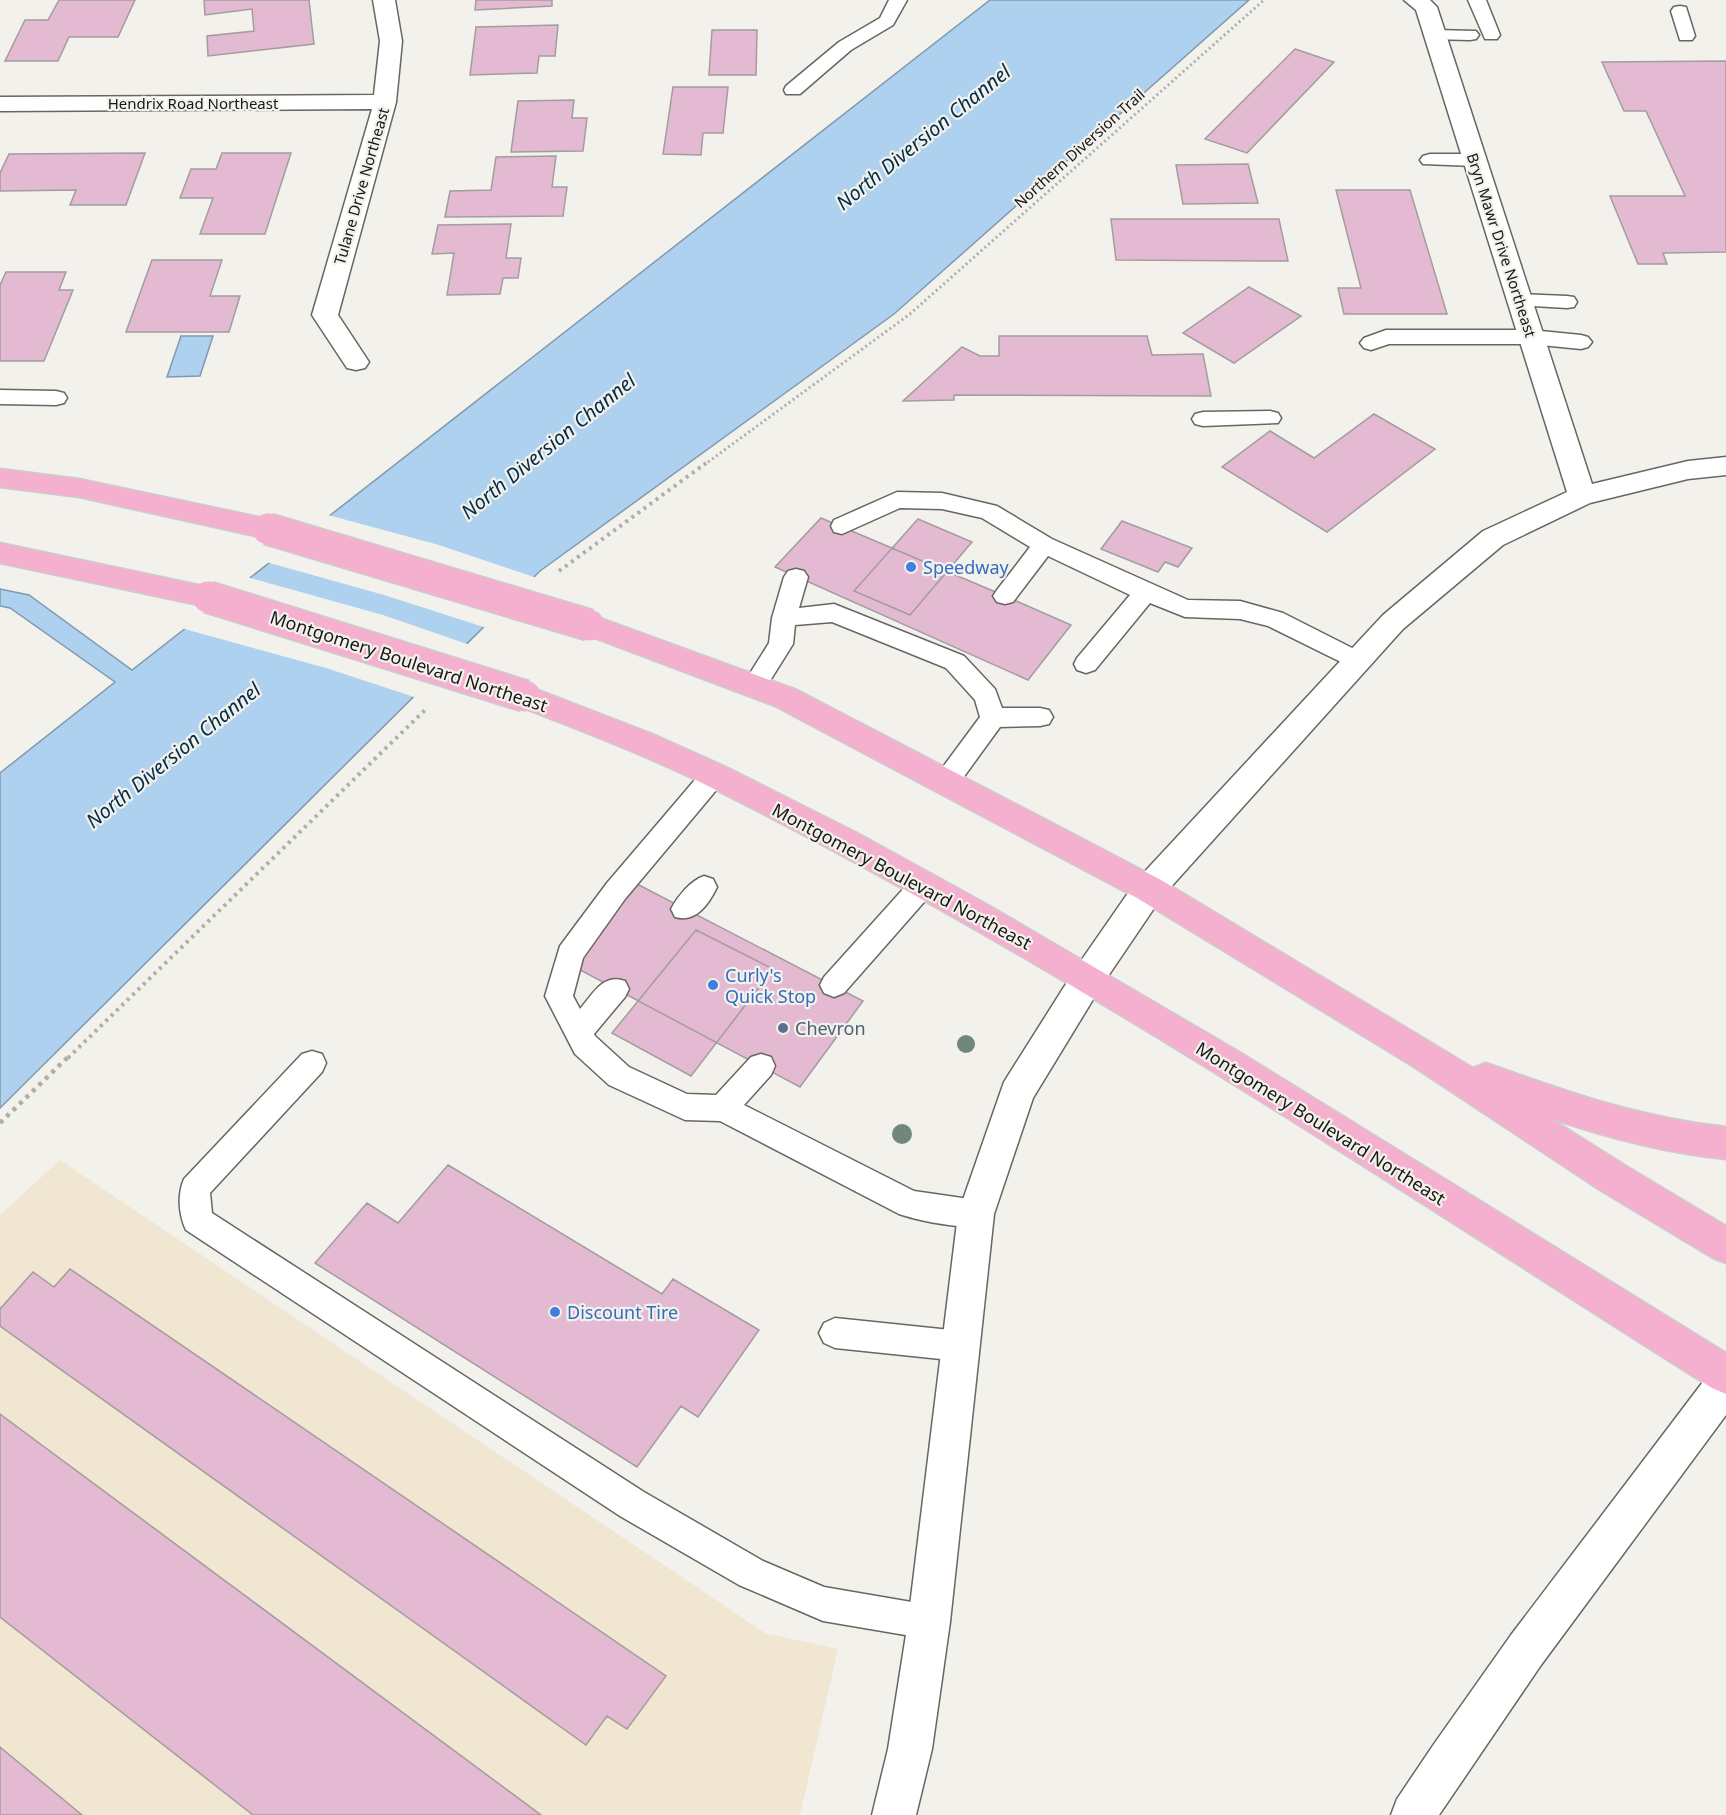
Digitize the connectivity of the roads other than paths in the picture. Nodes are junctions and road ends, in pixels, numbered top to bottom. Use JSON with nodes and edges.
{"nodes":[{"id":1,"x":384,"y":0,"type":"edge"},
{"id":2,"x":898,"y":0,"type":"edge"},
{"id":3,"x":1415,"y":0,"type":"edge"},
{"id":4,"x":1477,"y":0,"type":"edge"},
{"id":5,"x":1680,"y":11,"type":"dead end"},
{"id":6,"x":1435,"y":35,"type":"junction"},
{"id":7,"x":1470,"y":35,"type":"dead end"},
{"id":8,"x":1491,"y":35,"type":"dead end"},
{"id":9,"x":1686,"y":36,"type":"dead end"},
{"id":10,"x":793,"y":90,"type":"dead end"},
{"id":11,"x":385,"y":102,"type":"junction"},
{"id":12,"x":0,"y":104,"type":"edge"},
{"id":13,"x":1430,"y":160,"type":"dead end"},
{"id":14,"x":1475,"y":160,"type":"junction"},
{"id":15,"x":1520,"y":300,"type":"junction"},
{"id":16,"x":1567,"y":302,"type":"dead end"},
{"id":17,"x":1531,"y":337,"type":"junction"},
{"id":18,"x":1581,"y":342,"type":"dead end"},
{"id":19,"x":1371,"y":343,"type":"dead end"},
{"id":20,"x":356,"y":362,"type":"dead end"},
{"id":21,"x":0,"y":397,"type":"edge"},
{"id":22,"x":56,"y":398,"type":"dead end"},
{"id":23,"x":1270,"y":418,"type":"dead end"},
{"id":24,"x":1203,"y":419,"type":"dead end"},
{"id":25,"x":1726,"y":466,"type":"edge"},
{"id":26,"x":0,"y":478,"type":"edge"},
{"id":27,"x":42,"y":483,"type":"junction"},
{"id":28,"x":0,"y":485,"type":"edge"},
{"id":29,"x":1582,"y":496,"type":"junction"},
{"id":30,"x":842,"y":526,"type":"dead end"},
{"id":31,"x":1044,"y":545,"type":"junction"},
{"id":32,"x":0,"y":553,"type":"edge"},
{"id":33,"x":796,"y":577,"type":"dead end"},
{"id":34,"x":1146,"y":592,"type":"junction"},
{"id":35,"x":1005,"y":596,"type":"dead end"},
{"id":36,"x":784,"y":618,"type":"junction"},
{"id":37,"x":1357,"y":661,"type":"junction"},
{"id":38,"x":1086,"y":664,"type":"dead end"},
{"id":39,"x":754,"y":686,"type":"junction"},
{"id":40,"x":1040,"y":717,"type":"dead end"},
{"id":41,"x":993,"y":718,"type":"junction"},
{"id":42,"x":714,"y":775,"type":"junction"},
{"id":43,"x":946,"y":782,"type":"junction"},
{"id":44,"x":923,"y":885,"type":"junction"},
{"id":45,"x":704,"y":887,"type":"dead end"},
{"id":46,"x":1149,"y":889,"type":"junction"},
{"id":47,"x":685,"y":909,"type":"dead end"},
{"id":48,"x":1088,"y":978,"type":"junction"},
{"id":49,"x":834,"y":985,"type":"dead end"},
{"id":50,"x":615,"y":988,"type":"dead end"},
{"id":51,"x":578,"y":1032,"type":"junction"},
{"id":52,"x":1423,"y":1054,"type":"junction"},
{"id":53,"x":312,"y":1063,"type":"dead end"},
{"id":54,"x":760,"y":1066,"type":"dead end"},
{"id":55,"x":723,"y":1108,"type":"junction"},
{"id":56,"x":1726,"y":1143,"type":"edge"},
{"id":57,"x":976,"y":1214,"type":"junction"},
{"id":58,"x":1726,"y":1246,"type":"edge"},
{"id":59,"x":836,"y":1333,"type":"dead end"},
{"id":60,"x":960,"y":1346,"type":"junction"},
{"id":61,"x":1726,"y":1375,"type":"edge"},
{"id":62,"x":1726,"y":1383,"type":"edge"},
{"id":63,"x":929,"y":1622,"type":"junction"},
{"id":64,"x":894,"y":1815,"type":"edge"},
{"id":65,"x":1413,"y":1815,"type":"edge"}],
"edges":[{"from":1,"to":11,"type":"street","name":"Tulane Drive Northeast"},
{"from":2,"to":10,"type":"lane"},
{"from":3,"to":6,"type":"street","name":"Bryn Mawr Drive Northeast"},
{"from":4,"to":8,"type":"lane"},
{"from":5,"to":9,"type":"lane"},
{"from":6,"to":7,"type":"lane"},
{"from":6,"to":14,"type":"street","name":"Bryn Mawr Drive Northeast"},
{"from":11,"to":12,"type":"street","name":"Hendrix Road Northeast"},
{"from":11,"to":20,"type":"street","name":"Tulane Drive Northeast"},
{"from":13,"to":14,"type":"lane"},
{"from":14,"to":15,"type":"street","name":"Bryn Mawr Drive Northeast"},
{"from":15,"to":16,"type":"lane"},
{"from":15,"to":17,"type":"street","name":"Bryn Mawr Drive Northeast"},
{"from":17,"to":18,"type":"lane"},
{"from":17,"to":19,"type":"lane"},
{"from":17,"to":29,"type":"street","name":"Bryn Mawr Drive Northeast"},
{"from":21,"to":22,"type":"lane"},
{"from":23,"to":24,"type":"lane"},
{"from":25,"to":29,"type":"street"},
{"from":26,"to":27,"type":"main road"},
{"from":27,"to":28,"type":"main road"},
{"from":27,"to":39,"type":"main road","bridge":true},
{"from":29,"to":37,"type":"street"},
{"from":30,"to":31,"type":"lane"},
{"from":31,"to":34,"type":"lane"},
{"from":31,"to":35,"type":"lane"},
{"from":32,"to":42,"type":"main road","name":"Montgomery Boulevard Northeast","bridge":true},
{"from":33,"to":36,"type":"lane"},
{"from":34,"to":37,"type":"lane"},
{"from":34,"to":38,"type":"lane"},
{"from":36,"to":39,"type":"lane"},
{"from":36,"to":41,"type":"lane"},
{"from":37,"to":46,"type":"street"},
{"from":39,"to":43,"type":"main road"},
{"from":40,"to":41,"type":"lane"},
{"from":41,"to":43,"type":"lane"},
{"from":42,"to":44,"type":"main road","name":"Montgomery Boulevard Northeast"},
{"from":42,"to":51,"type":"lane"},
{"from":43,"to":46,"type":"main road"},
{"from":44,"to":48,"type":"main road","name":"Montgomery Boulevard Northeast"},
{"from":44,"to":49,"type":"lane"},
{"from":45,"to":47,"type":"lane"},
{"from":46,"to":48,"type":"street"},
{"from":46,"to":52,"type":"main road"},
{"from":48,"to":57,"type":"street"},
{"from":48,"to":61,"type":"main road","name":"Montgomery Boulevard Northeast"},
{"from":50,"to":51,"type":"lane"},
{"from":51,"to":55,"type":"lane"},
{"from":52,"to":56,"type":"main road"},
{"from":52,"to":58,"type":"main road"},
{"from":53,"to":63,"type":"lane"},
{"from":54,"to":55,"type":"lane"},
{"from":55,"to":57,"type":"lane"},
{"from":57,"to":60,"type":"street"},
{"from":59,"to":60,"type":"lane"},
{"from":60,"to":63,"type":"street"},
{"from":62,"to":65,"type":"street"},
{"from":63,"to":64,"type":"street"}]}
